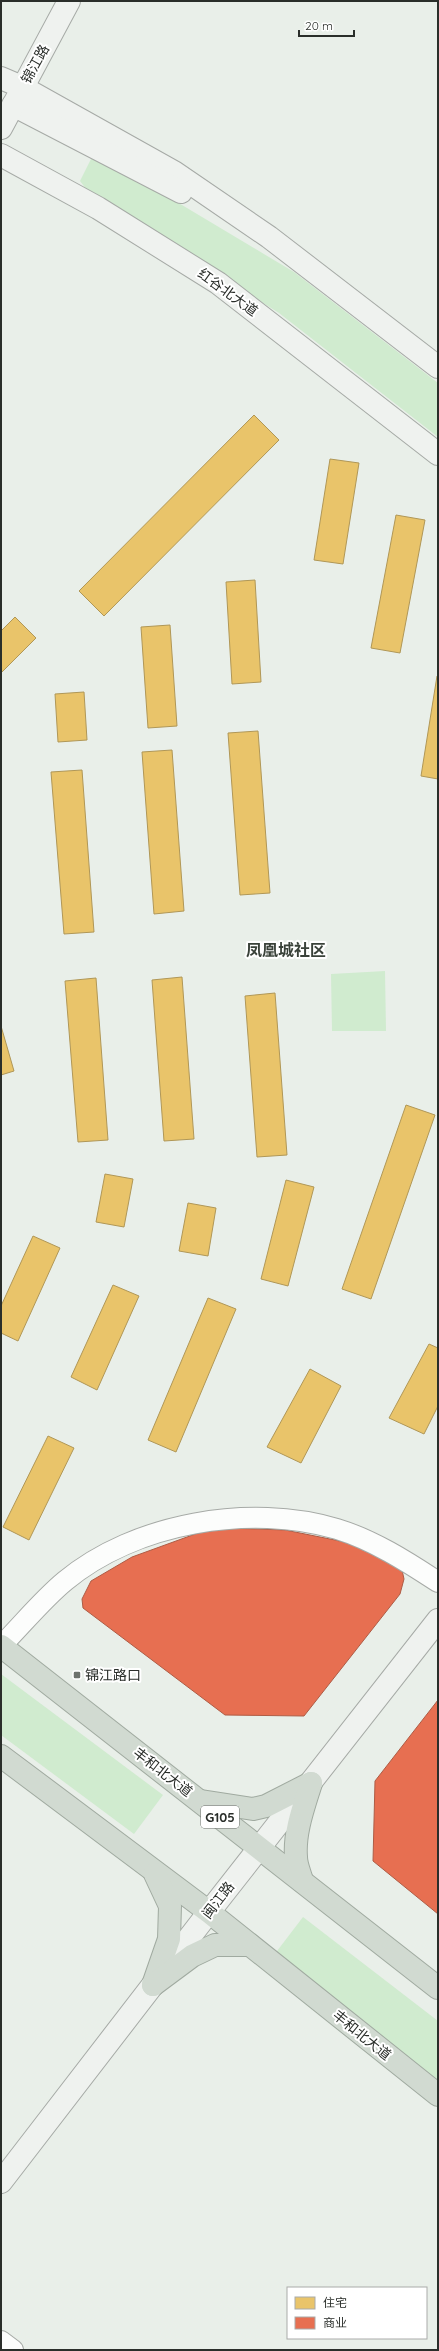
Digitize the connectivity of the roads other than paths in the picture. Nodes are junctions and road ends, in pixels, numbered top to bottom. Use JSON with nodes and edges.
{"nodes":[{"id":1,"x":69,"y":1,"type":"edge"},
{"id":2,"x":1,"y":78,"type":"edge"},
{"id":3,"x":18,"y":96,"type":"junction"},
{"id":4,"x":1,"y":128,"type":"edge"},
{"id":5,"x":1,"y":155,"type":"edge"},
{"id":6,"x":438,"y":367,"type":"edge"},
{"id":7,"x":438,"y":454,"type":"edge"},
{"id":8,"x":438,"y":1582,"type":"edge"},
{"id":9,"x":438,"y":1620,"type":"edge"},
{"id":10,"x":1,"y":1646,"type":"edge"},
{"id":11,"x":1,"y":1756,"type":"edge"},
{"id":12,"x":311,"y":1783,"type":"junction"},
{"id":13,"x":199,"y":1800,"type":"junction"},
{"id":14,"x":260,"y":1848,"type":"junction"},
{"id":15,"x":153,"y":1870,"type":"junction"},
{"id":16,"x":302,"y":1881,"type":"junction"},
{"id":17,"x":209,"y":1912,"type":"junction"},
{"id":18,"x":250,"y":1945,"type":"junction"},
{"id":19,"x":153,"y":1985,"type":"junction"},
{"id":20,"x":438,"y":1988,"type":"edge"},
{"id":21,"x":438,"y":2095,"type":"edge"},
{"id":22,"x":1,"y":2182,"type":"edge"},
{"id":23,"x":1,"y":2341,"type":"edge"},
{"id":24,"x":13,"y":2350,"type":"edge"}],
"edges":[{"from":1,"to":3,"type":"main road","name":"锦江路"},
{"from":2,"to":3,"type":"main road"},
{"from":3,"to":4,"type":"main road","name":"锦江路"},
{"from":3,"to":6,"type":"main road"},
{"from":5,"to":7,"type":"main road","name":"红谷北大道"},
{"from":8,"to":10,"type":"street"},
{"from":9,"to":12,"type":"main road","name":"闽江路"},
{"from":10,"to":13,"type":"highway","name":"丰和北大道","number":"G105"},
{"from":11,"to":15,"type":"highway","name":"丰和北大道"},
{"from":12,"to":13,"type":"highway"},
{"from":12,"to":14,"type":"main road","name":"闽江路"},
{"from":12,"to":16,"type":"highway"},
{"from":13,"to":14,"type":"highway","name":"丰和北大道","number":"G105"},
{"from":14,"to":16,"type":"highway","name":"丰和北大道","number":"G105"},
{"from":14,"to":17,"type":"main road","name":"闽江路"},
{"from":15,"to":17,"type":"highway","name":"丰和北大道"},
{"from":15,"to":19,"type":"highway"},
{"from":16,"to":20,"type":"highway","name":"丰和北大道","number":"G105"},
{"from":17,"to":18,"type":"highway","name":"丰和北大道"},
{"from":17,"to":19,"type":"main road","name":"闽江路"},
{"from":18,"to":19,"type":"highway"},
{"from":18,"to":21,"type":"highway","name":"丰和北大道"},
{"from":19,"to":22,"type":"main road","name":"闽江路"},
{"from":23,"to":24,"type":"street"}]}
